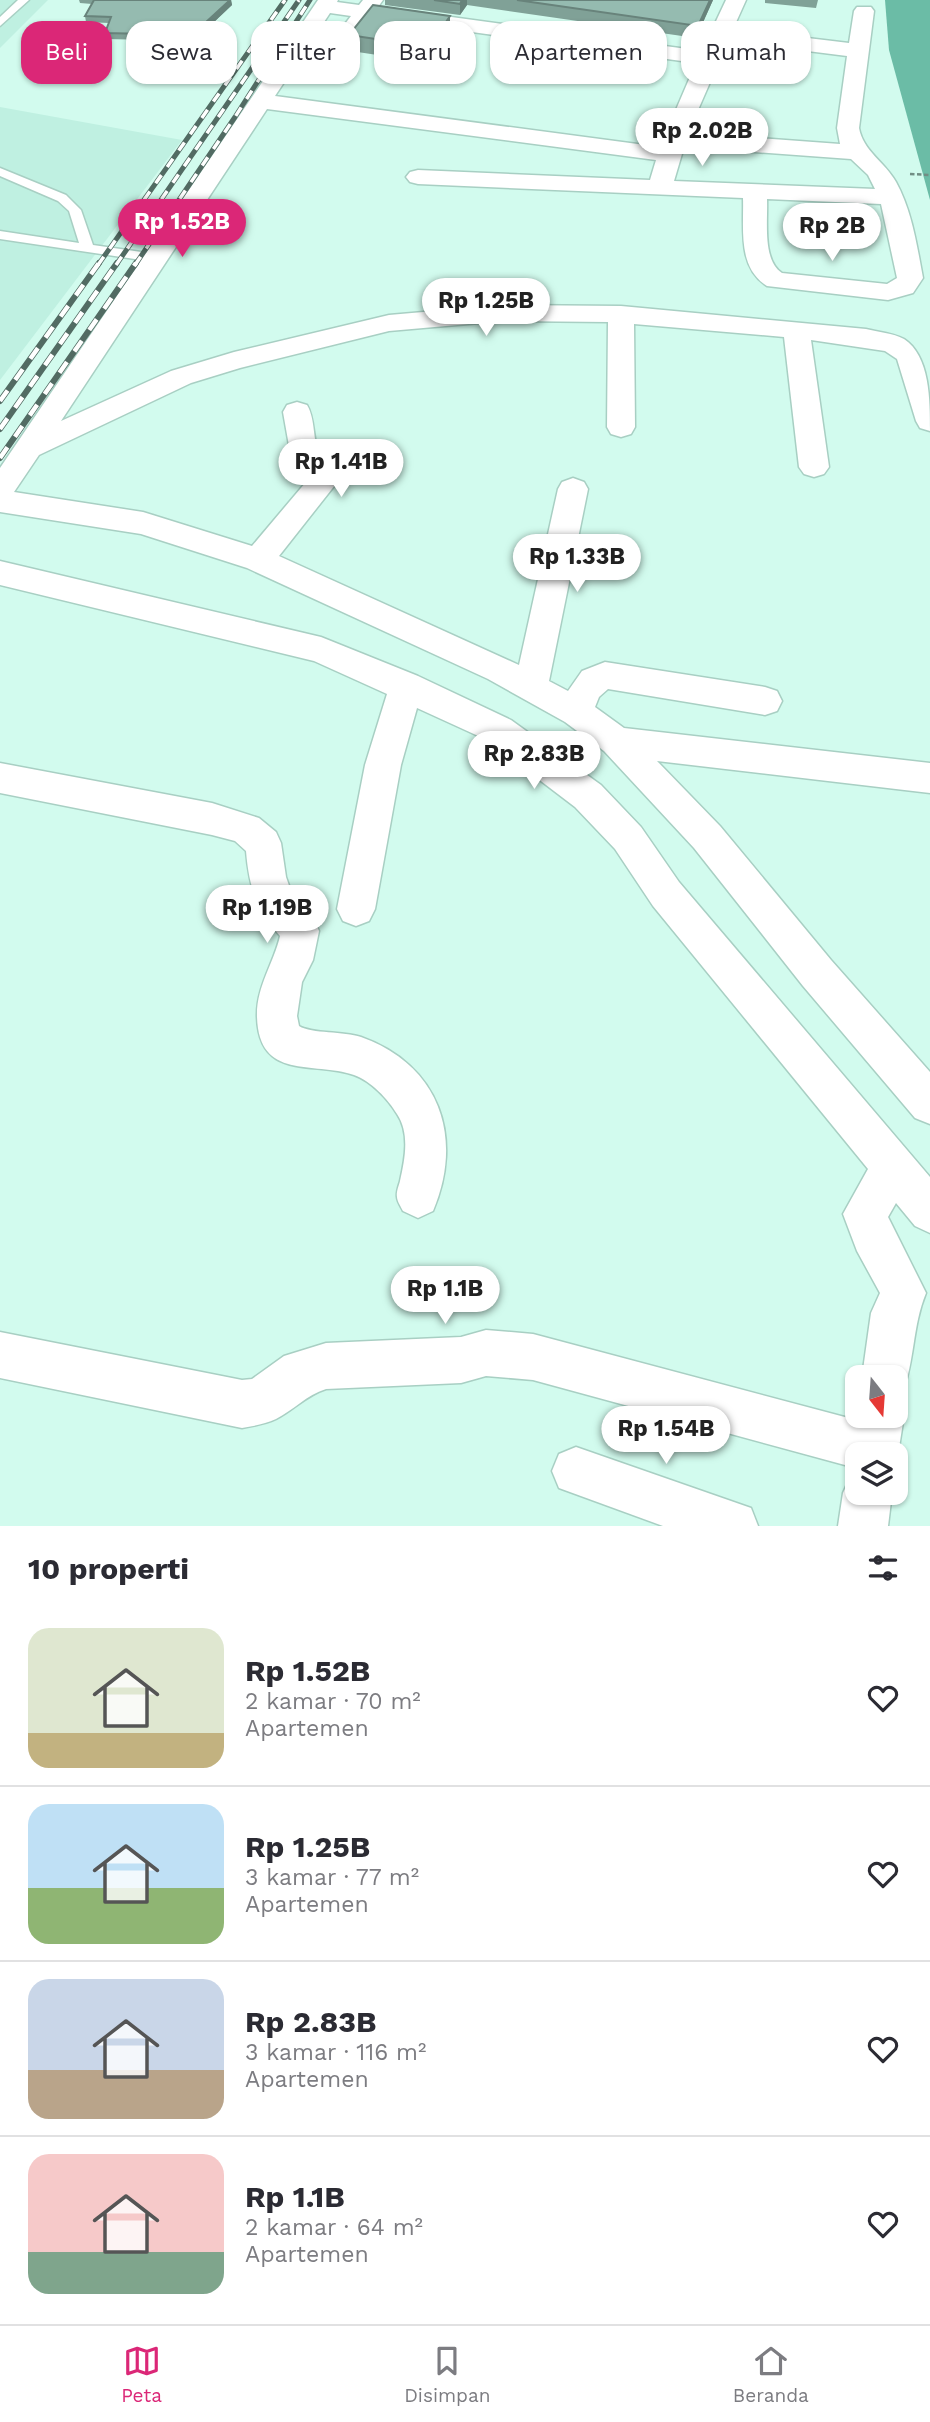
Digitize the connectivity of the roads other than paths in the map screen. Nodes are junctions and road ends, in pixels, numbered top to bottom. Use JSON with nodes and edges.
{"nodes":[{"id":1,"x":24,"y":0,"type":"edge"},
{"id":2,"x":736,"y":0,"type":"edge"},
{"id":3,"x":326,"y":3,"type":"edge"},
{"id":4,"x":369,"y":6,"type":"edge"},
{"id":5,"x":864,"y":11,"type":"dead end"},
{"id":6,"x":358,"y":21,"type":"edge"},
{"id":7,"x":727,"y":21,"type":"edge"},
{"id":8,"x":0,"y":23,"type":"edge"},
{"id":9,"x":811,"y":45,"type":"edge"},
{"id":10,"x":859,"y":51,"type":"junction"},
{"id":11,"x":681,"y":54,"type":"edge"},
{"id":12,"x":696,"y":84,"type":"edge"},
{"id":13,"x":258,"y":101,"type":"junction"},
{"id":14,"x":550,"y":139,"type":"junction"},
{"id":15,"x":670,"y":147,"type":"junction"},
{"id":16,"x":856,"y":152,"type":"junction"},
{"id":17,"x":0,"y":172,"type":"edge"},
{"id":18,"x":418,"y":177,"type":"dead end"},
{"id":19,"x":531,"y":182,"type":"junction"},
{"id":20,"x":660,"y":188,"type":"junction"},
{"id":21,"x":755,"y":191,"type":"junction"},
{"id":22,"x":889,"y":197,"type":"junction"},
{"id":23,"x":0,"y":235,"type":"edge"},
{"id":24,"x":87,"y":247,"type":"junction"},
{"id":25,"x":155,"y":258,"type":"junction"},
{"id":26,"x":621,"y":314,"type":"junction"},
{"id":27,"x":796,"y":330,"type":"junction"},
{"id":28,"x":297,"y":412,"type":"dead end"},
{"id":29,"x":930,"y":421,"type":"edge"},
{"id":30,"x":621,"y":427,"type":"dead end"},
{"id":31,"x":31,"y":447,"type":"junction"},
{"id":32,"x":814,"y":467,"type":"dead end"},
{"id":33,"x":573,"y":489,"type":"dead end"},
{"id":34,"x":0,"y":491,"type":"edge"},
{"id":35,"x":0,"y":500,"type":"edge"},
{"id":36,"x":258,"y":560,"type":"junction"},
{"id":37,"x":0,"y":573,"type":"edge"},
{"id":38,"x":406,"y":686,"type":"junction"},
{"id":39,"x":531,"y":687,"type":"junction"},
{"id":40,"x":765,"y":701,"type":"dead end"},
{"id":41,"x":577,"y":712,"type":"junction"},
{"id":42,"x":617,"y":741,"type":"junction"},
{"id":43,"x":0,"y":778,"type":"edge"},
{"id":44,"x":930,"y":778,"type":"edge"},
{"id":45,"x":356,"y":909,"type":"dead end"},
{"id":46,"x":930,"y":1103,"type":"edge"},
{"id":47,"x":893,"y":1167,"type":"junction"},
{"id":48,"x":418,"y":1196,"type":"dead end"},
{"id":49,"x":930,"y":1211,"type":"edge"},
{"id":50,"x":0,"y":1355,"type":"edge"},
{"id":51,"x":887,"y":1365,"type":"edge"},
{"id":52,"x":845,"y":1445,"type":"edge"},
{"id":53,"x":576,"y":1471,"type":"dead end"},
{"id":54,"x":866,"y":1505,"type":"edge"},
{"id":55,"x":733,"y":1526,"type":"edge"},
{"id":56,"x":863,"y":1526,"type":"edge"}],
"edges":[{"from":1,"to":8,"type":"lane"},
{"from":2,"to":7,"type":"street"},
{"from":3,"to":4,"type":"street"},
{"from":3,"to":13,"type":"street"},
{"from":4,"to":6,"type":"street"},
{"from":4,"to":11,"type":"street"},
{"from":5,"to":10,"type":"street"},
{"from":9,"to":10,"type":"street"},
{"from":10,"to":16,"type":"street"},
{"from":12,"to":15,"type":"street"},
{"from":13,"to":14,"type":"street"},
{"from":13,"to":25,"type":"street"},
{"from":14,"to":15,"type":"street"},
{"from":14,"to":19,"type":"street"},
{"from":15,"to":16,"type":"street"},
{"from":15,"to":20,"type":"street"},
{"from":16,"to":22,"type":"street"},
{"from":17,"to":24,"type":"lane"},
{"from":18,"to":19,"type":"street"},
{"from":19,"to":20,"type":"street"},
{"from":20,"to":21,"type":"street"},
{"from":21,"to":22,"type":"street"},
{"from":21,"to":22,"type":"street"},
{"from":23,"to":24,"type":"lane"},
{"from":24,"to":25,"type":"lane"},
{"from":25,"to":31,"type":"street"},
{"from":26,"to":27,"type":"street"},
{"from":26,"to":30,"type":"street"},
{"from":26,"to":31,"type":"street"},
{"from":27,"to":29,"type":"street"},
{"from":27,"to":32,"type":"street"},
{"from":28,"to":36,"type":"street"},
{"from":31,"to":34,"type":"street"},
{"from":33,"to":39,"type":"street"},
{"from":35,"to":36,"type":"street"},
{"from":36,"to":39,"type":"street"},
{"from":37,"to":38,"type":"street"},
{"from":38,"to":45,"type":"street"},
{"from":38,"to":47,"type":"street"},
{"from":39,"to":41,"type":"street"},
{"from":40,"to":41,"type":"street"},
{"from":41,"to":42,"type":"street"},
{"from":42,"to":44,"type":"street"},
{"from":42,"to":46,"type":"street"},
{"from":43,"to":48,"type":"street"},
{"from":47,"to":49,"type":"street"},
{"from":47,"to":51,"type":"street"},
{"from":50,"to":52,"type":"street"},
{"from":53,"to":55,"type":"street"},
{"from":54,"to":56,"type":"street"}]}
